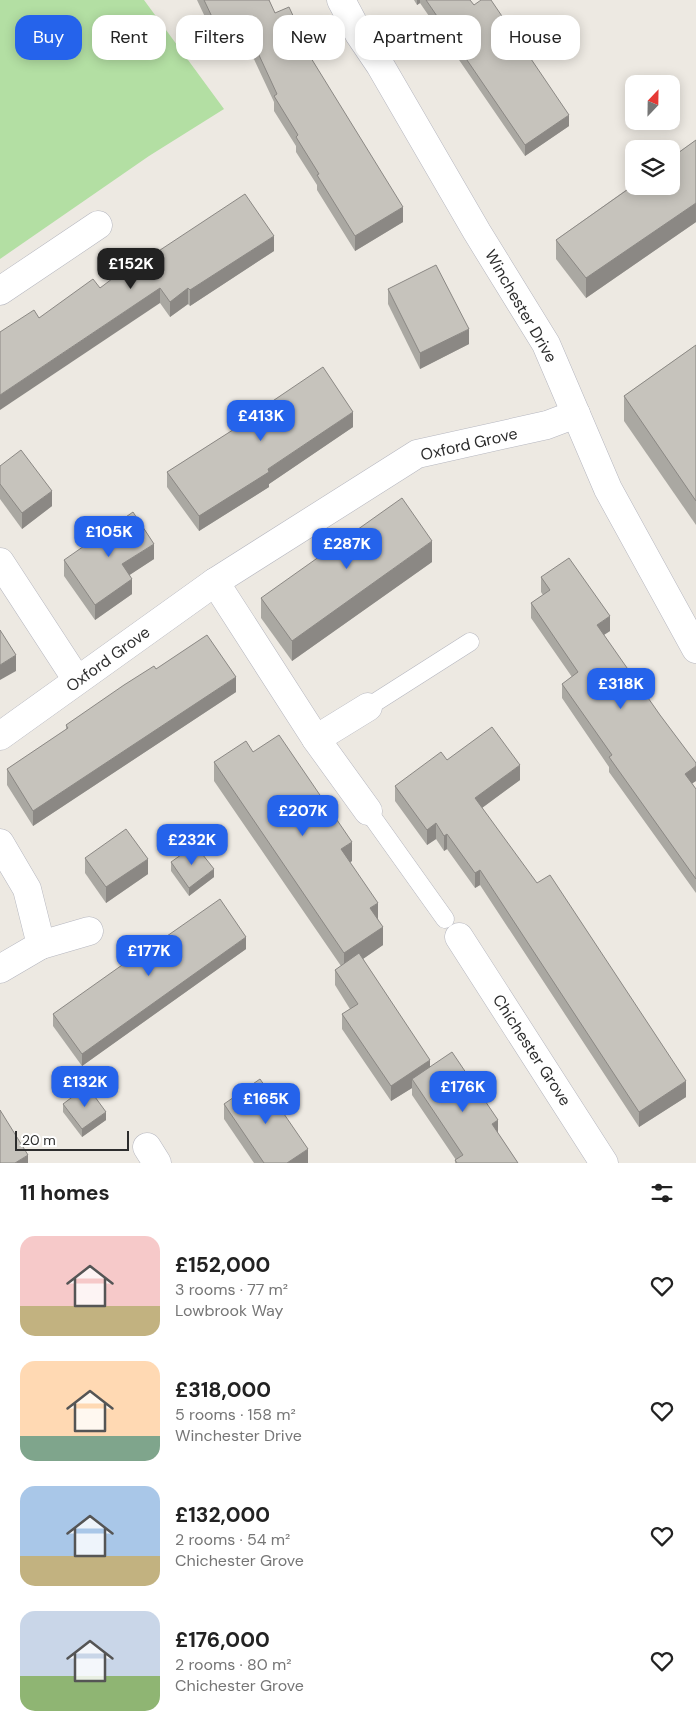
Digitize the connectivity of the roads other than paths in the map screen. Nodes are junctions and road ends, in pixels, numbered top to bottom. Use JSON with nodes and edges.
{"nodes":[{"id":1,"x":341,"y":0,"type":"edge"},
{"id":2,"x":98,"y":225,"type":"dead end"},
{"id":3,"x":0,"y":291,"type":"edge"},
{"id":4,"x":576,"y":414,"type":"junction"},
{"id":5,"x":0,"y":562,"type":"edge"},
{"id":6,"x":215,"y":582,"type":"junction"},
{"id":7,"x":692,"y":632,"type":"edge"},
{"id":8,"x":470,"y":642,"type":"dead end"},
{"id":9,"x":77,"y":680,"type":"junction"},
{"id":10,"x":368,"y":707,"type":"joint"},
{"id":11,"x":0,"y":736,"type":"edge"},
{"id":12,"x":316,"y":739,"type":"junction"},
{"id":13,"x":368,"y":811,"type":"joint"},
{"id":14,"x":0,"y":843,"type":"edge"},
{"id":15,"x":452,"y":928,"type":"joint"},
{"id":16,"x":89,"y":931,"type":"dead end"},
{"id":17,"x":41,"y":945,"type":"junction"},
{"id":18,"x":0,"y":969,"type":"edge"},
{"id":19,"x":604,"y":1163,"type":"edge"}],
"edges":[{"from":1,"to":4,"type":"street","name":"Winchester Drive"},
{"from":2,"to":3,"type":"street"},
{"from":4,"to":6,"type":"street","name":"Oxford Grove"},
{"from":4,"to":7,"type":"street","name":"Winchester Drive"},
{"from":5,"to":9,"type":"street"},
{"from":6,"to":9,"type":"street","name":"Oxford Grove"},
{"from":6,"to":12,"type":"street"},
{"from":8,"to":10,"type":"lane"},
{"from":9,"to":11,"type":"street","name":"Oxford Grove"},
{"from":10,"to":12,"type":"street"},
{"from":12,"to":13,"type":"street"},
{"from":13,"to":15,"type":"lane"},
{"from":14,"to":17,"type":"street"},
{"from":15,"to":19,"type":"street","name":"Chichester Grove"},
{"from":16,"to":17,"type":"street"},
{"from":17,"to":18,"type":"street"}]}
